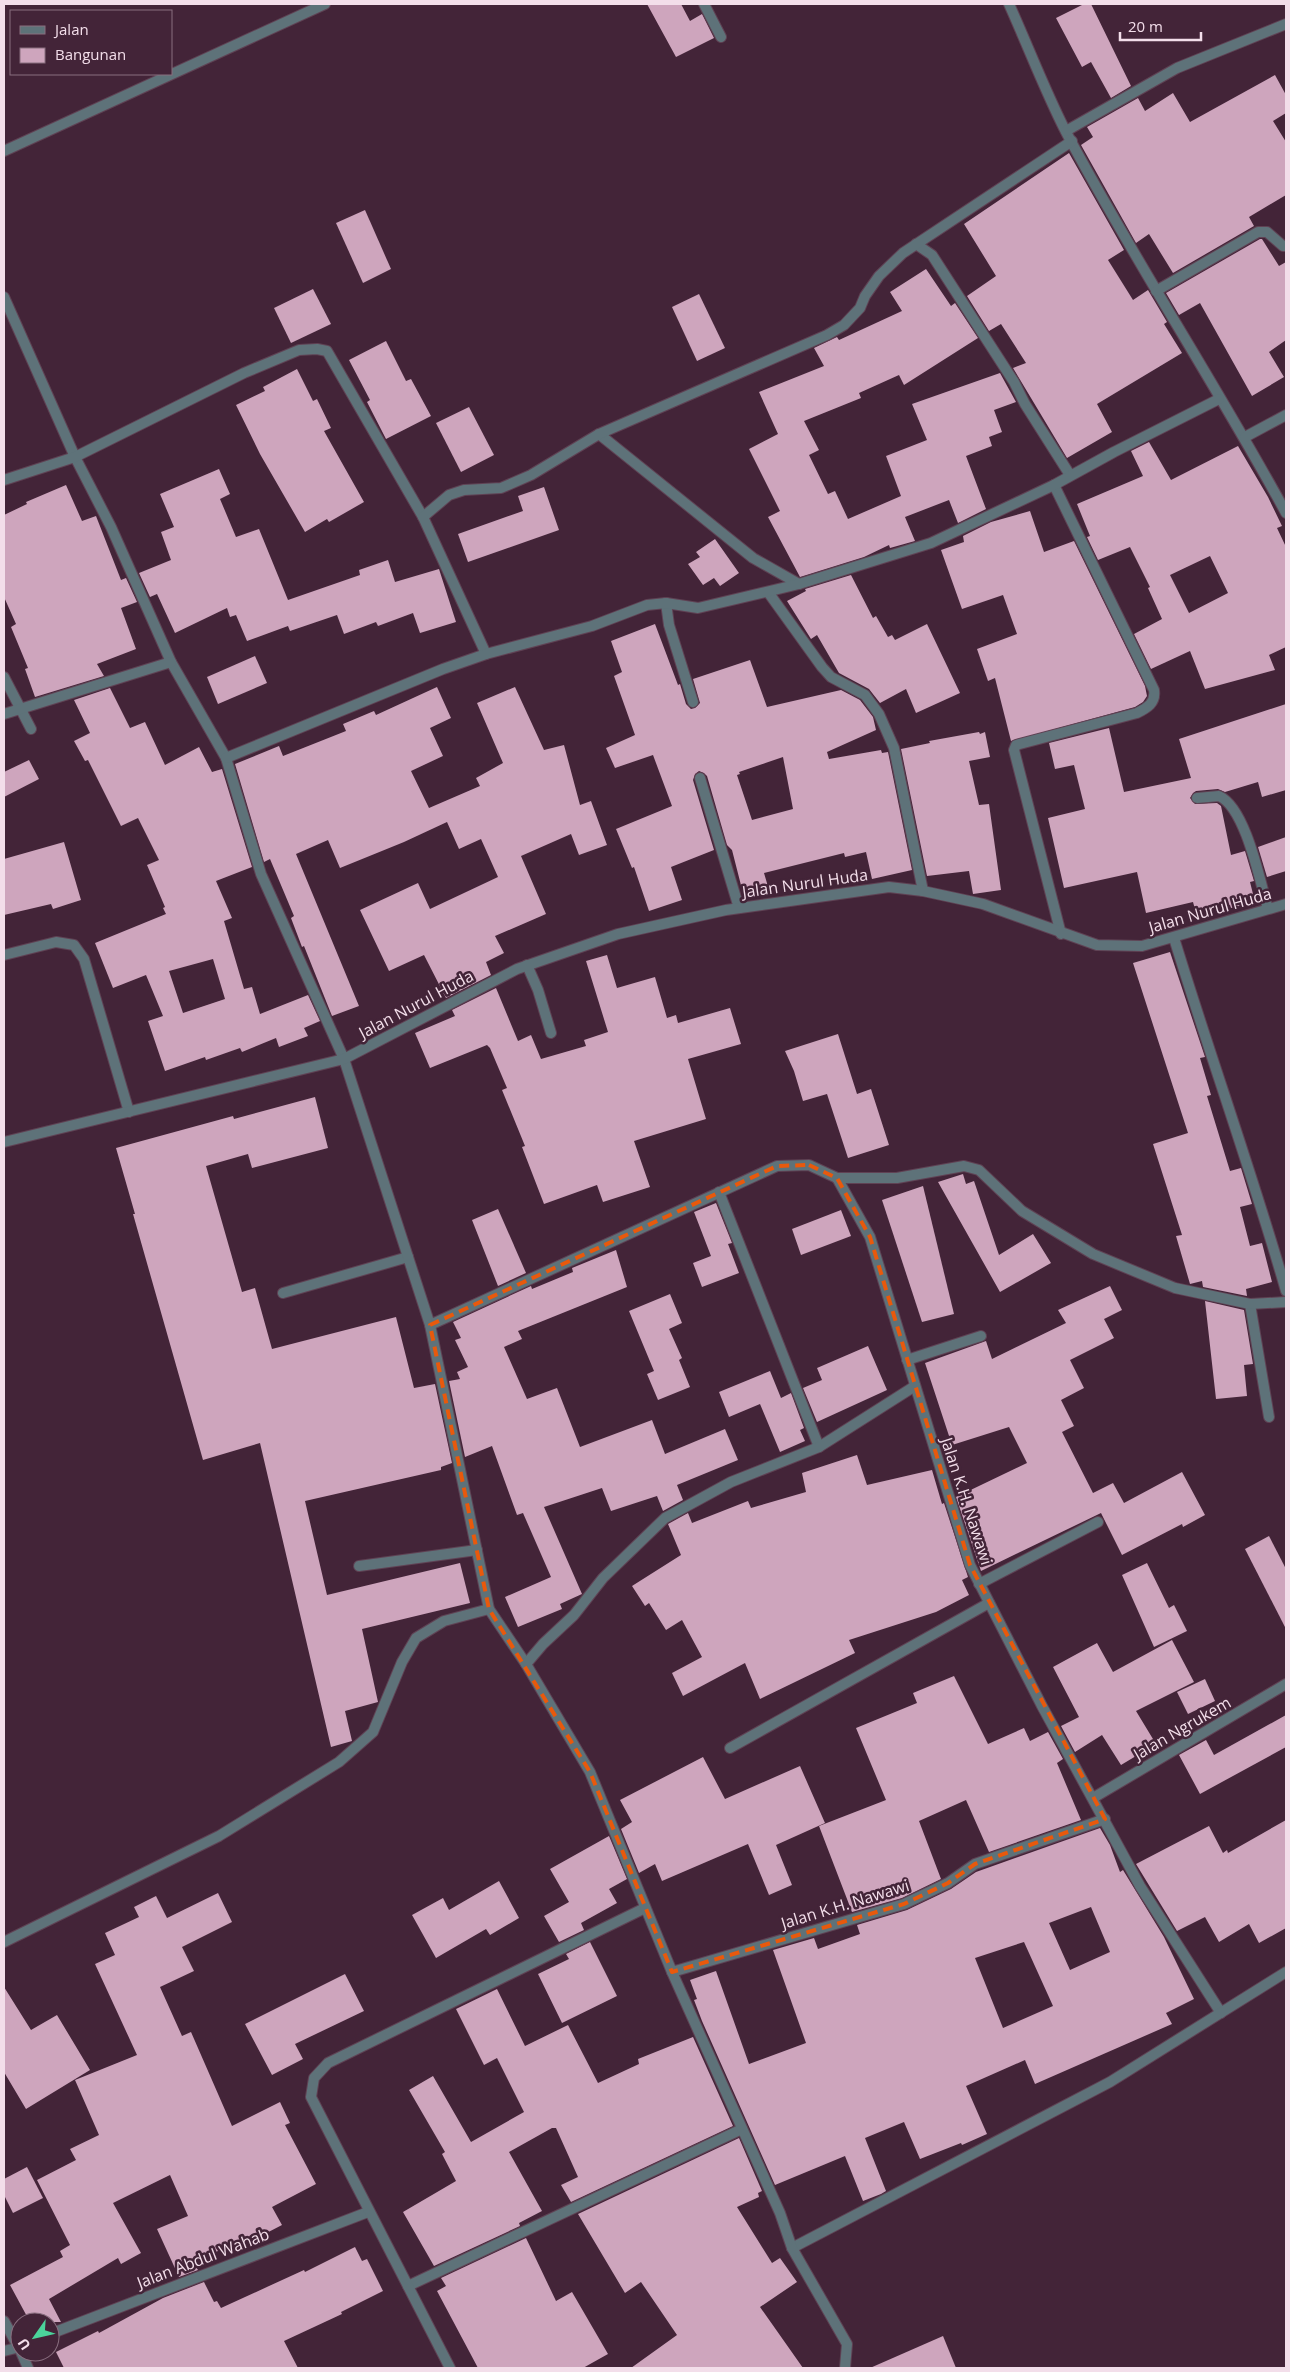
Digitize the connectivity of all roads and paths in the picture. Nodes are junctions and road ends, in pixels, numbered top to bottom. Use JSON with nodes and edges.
{"nodes":[{"id":1,"x":325,"y":4,"type":"edge"},
{"id":2,"x":704,"y":4,"type":"edge"},
{"id":3,"x":1009,"y":4,"type":"edge"},
{"id":4,"x":1286,"y":24,"type":"edge"},
{"id":5,"x":721,"y":37,"type":"dead end"},
{"id":6,"x":172,"y":74,"type":"edge"},
{"id":7,"x":170,"y":75,"type":"edge"},
{"id":8,"x":1066,"y":130,"type":"junction"},
{"id":9,"x":1072,"y":141,"type":"junction"},
{"id":10,"x":4,"y":151,"type":"edge"},
{"id":11,"x":916,"y":244,"type":"junction"},
{"id":12,"x":1286,"y":246,"type":"edge"},
{"id":13,"x":1156,"y":291,"type":"junction"},
{"id":14,"x":4,"y":297,"type":"edge"},
{"id":15,"x":1219,"y":399,"type":"junction"},
{"id":16,"x":1286,"y":415,"type":"edge"},
{"id":17,"x":599,"y":434,"type":"junction"},
{"id":18,"x":1245,"y":437,"type":"junction"},
{"id":19,"x":75,"y":457,"type":"junction"},
{"id":20,"x":1070,"y":475,"type":"junction"},
{"id":21,"x":4,"y":480,"type":"edge"},
{"id":22,"x":1054,"y":486,"type":"junction"},
{"id":23,"x":1286,"y":513,"type":"edge"},
{"id":24,"x":423,"y":517,"type":"junction"},
{"id":25,"x":799,"y":584,"type":"junction"},
{"id":26,"x":768,"y":592,"type":"junction"},
{"id":27,"x":666,"y":603,"type":"junction"},
{"id":28,"x":486,"y":654,"type":"junction"},
{"id":29,"x":171,"y":662,"type":"junction"},
{"id":30,"x":4,"y":677,"type":"edge"},
{"id":31,"x":693,"y":702,"type":"dead end"},
{"id":32,"x":22,"y":710,"type":"junction"},
{"id":33,"x":4,"y":714,"type":"edge"},
{"id":34,"x":32,"y":728,"type":"dead end"},
{"id":35,"x":226,"y":758,"type":"junction"},
{"id":36,"x":700,"y":778,"type":"dead end"},
{"id":37,"x":1197,"y":798,"type":"dead end"},
{"id":38,"x":923,"y":891,"type":"junction"},
{"id":39,"x":1286,"y":904,"type":"edge"},
{"id":40,"x":738,"y":908,"type":"junction"},
{"id":41,"x":1268,"y":909,"type":"junction"},
{"id":42,"x":1061,"y":934,"type":"junction"},
{"id":43,"x":1174,"y":938,"type":"junction"},
{"id":44,"x":4,"y":955,"type":"edge"},
{"id":45,"x":527,"y":965,"type":"junction"},
{"id":46,"x":551,"y":1034,"type":"dead end"},
{"id":47,"x":344,"y":1059,"type":"junction"},
{"id":48,"x":128,"y":1112,"type":"junction"},
{"id":49,"x":4,"y":1142,"type":"edge"},
{"id":50,"x":837,"y":1178,"type":"junction"},
{"id":51,"x":719,"y":1192,"type":"junction"},
{"id":52,"x":408,"y":1256,"type":"junction"},
{"id":53,"x":1286,"y":1291,"type":"edge"},
{"id":54,"x":282,"y":1293,"type":"dead end"},
{"id":55,"x":1286,"y":1302,"type":"edge"},
{"id":56,"x":1250,"y":1304,"type":"junction"},
{"id":57,"x":430,"y":1325,"type":"junction"},
{"id":58,"x":981,"y":1336,"type":"dead end"},
{"id":59,"x":907,"y":1360,"type":"junction"},
{"id":60,"x":915,"y":1386,"type":"junction"},
{"id":61,"x":1269,"y":1416,"type":"dead end"},
{"id":62,"x":819,"y":1447,"type":"junction"},
{"id":63,"x":1098,"y":1522,"type":"dead end"},
{"id":64,"x":477,"y":1550,"type":"junction"},
{"id":65,"x":359,"y":1566,"type":"dead end"},
{"id":66,"x":980,"y":1584,"type":"junction"},
{"id":67,"x":989,"y":1603,"type":"junction"},
{"id":68,"x":489,"y":1609,"type":"junction"},
{"id":69,"x":526,"y":1664,"type":"junction"},
{"id":70,"x":1286,"y":1684,"type":"edge"},
{"id":71,"x":730,"y":1748,"type":"dead end"},
{"id":72,"x":1093,"y":1798,"type":"junction"},
{"id":73,"x":1105,"y":1819,"type":"junction"},
{"id":74,"x":645,"y":1908,"type":"junction"},
{"id":75,"x":4,"y":1942,"type":"edge"},
{"id":76,"x":672,"y":1972,"type":"junction"},
{"id":77,"x":1286,"y":1972,"type":"edge"},
{"id":78,"x":1221,"y":2013,"type":"junction"},
{"id":79,"x":742,"y":2129,"type":"junction"},
{"id":80,"x":368,"y":2212,"type":"junction"},
{"id":81,"x":792,"y":2248,"type":"junction"},
{"id":82,"x":408,"y":2286,"type":"junction"},
{"id":83,"x":60,"y":2330,"type":"edge"},
{"id":84,"x":450,"y":2368,"type":"edge"},
{"id":85,"x":845,"y":2368,"type":"edge"}],
"edges":[{"from":1,"to":6,"type":"street"},
{"from":2,"to":5,"type":"street"},
{"from":3,"to":8,"type":"street"},
{"from":4,"to":8,"type":"street"},
{"from":7,"to":10,"type":"street"},
{"from":8,"to":9,"type":"street"},
{"from":9,"to":11,"type":"street"},
{"from":9,"to":13,"type":"street"},
{"from":11,"to":17,"type":"street"},
{"from":11,"to":20,"type":"street"},
{"from":12,"to":13,"type":"street"},
{"from":13,"to":15,"type":"street"},
{"from":14,"to":19,"type":"street"},
{"from":15,"to":18,"type":"street"},
{"from":15,"to":20,"type":"street"},
{"from":16,"to":18,"type":"street"},
{"from":17,"to":24,"type":"street"},
{"from":17,"to":25,"type":"street"},
{"from":18,"to":23,"type":"street"},
{"from":19,"to":21,"type":"street"},
{"from":19,"to":24,"type":"street"},
{"from":19,"to":29,"type":"street"},
{"from":20,"to":22,"type":"street"},
{"from":22,"to":25,"type":"street"},
{"from":22,"to":42,"type":"street"},
{"from":24,"to":28,"type":"street"},
{"from":25,"to":26,"type":"street"},
{"from":26,"to":27,"type":"street"},
{"from":26,"to":38,"type":"street"},
{"from":27,"to":28,"type":"street"},
{"from":27,"to":31,"type":"street"},
{"from":28,"to":35,"type":"street"},
{"from":29,"to":32,"type":"street"},
{"from":29,"to":35,"type":"street"},
{"from":30,"to":32,"type":"street"},
{"from":32,"to":33,"type":"street"},
{"from":32,"to":34,"type":"street"},
{"from":35,"to":47,"type":"street"},
{"from":36,"to":40,"type":"street"},
{"from":37,"to":41,"type":"street"},
{"from":38,"to":40,"type":"street","name":"Jalan Nurul Huda"},
{"from":38,"to":42,"type":"street","name":"Jalan Nurul Huda"},
{"from":39,"to":41,"type":"street","name":"Jalan Nurul Huda"},
{"from":40,"to":45,"type":"street","name":"Jalan Nurul Huda"},
{"from":41,"to":43,"type":"street","name":"Jalan Nurul Huda"},
{"from":42,"to":43,"type":"street","name":"Jalan Nurul Huda"},
{"from":43,"to":53,"type":"street"},
{"from":44,"to":48,"type":"street"},
{"from":45,"to":46,"type":"street"},
{"from":45,"to":47,"type":"street","name":"Jalan Nurul Huda"},
{"from":47,"to":48,"type":"street","name":"Jalan Nurul Huda"},
{"from":47,"to":52,"type":"street"},
{"from":48,"to":49,"type":"street","name":"Jalan Nurul Huda"},
{"from":50,"to":51,"type":"street"},
{"from":50,"to":56,"type":"street"},
{"from":50,"to":59,"type":"street","name":"Jalan K.H. Nawawi"},
{"from":51,"to":57,"type":"street"},
{"from":51,"to":62,"type":"street"},
{"from":52,"to":54,"type":"street"},
{"from":52,"to":57,"type":"street"},
{"from":55,"to":56,"type":"street"},
{"from":56,"to":61,"type":"street"},
{"from":57,"to":64,"type":"street"},
{"from":58,"to":59,"type":"street"},
{"from":59,"to":60,"type":"street","name":"Jalan K.H. Nawawi"},
{"from":60,"to":62,"type":"street"},
{"from":60,"to":66,"type":"street","name":"Jalan K.H. Nawawi"},
{"from":62,"to":69,"type":"street"},
{"from":63,"to":66,"type":"street"},
{"from":64,"to":65,"type":"street"},
{"from":64,"to":68,"type":"street"},
{"from":66,"to":67,"type":"street","name":"Jalan K.H. Nawawi"},
{"from":67,"to":71,"type":"street"},
{"from":67,"to":72,"type":"street","name":"Jalan K.H. Nawawi"},
{"from":68,"to":69,"type":"street"},
{"from":68,"to":75,"type":"street"},
{"from":69,"to":74,"type":"street"},
{"from":70,"to":72,"type":"street","name":"Jalan Ngrukem"},
{"from":72,"to":73,"type":"street","name":"Jalan K.H. Nawawi"},
{"from":73,"to":76,"type":"street","name":"Jalan K.H. Nawawi"},
{"from":73,"to":78,"type":"street","name":"Jalan K.H. Nawawi"},
{"from":74,"to":76,"type":"street"},
{"from":74,"to":80,"type":"street"},
{"from":76,"to":79,"type":"street"},
{"from":77,"to":78,"type":"street"},
{"from":78,"to":81,"type":"street"},
{"from":79,"to":81,"type":"street"},
{"from":79,"to":82,"type":"street"},
{"from":80,"to":82,"type":"street"},
{"from":80,"to":83,"type":"street","name":"Jalan Abdul Wahab"},
{"from":81,"to":85,"type":"street"},
{"from":82,"to":84,"type":"street"}]}
